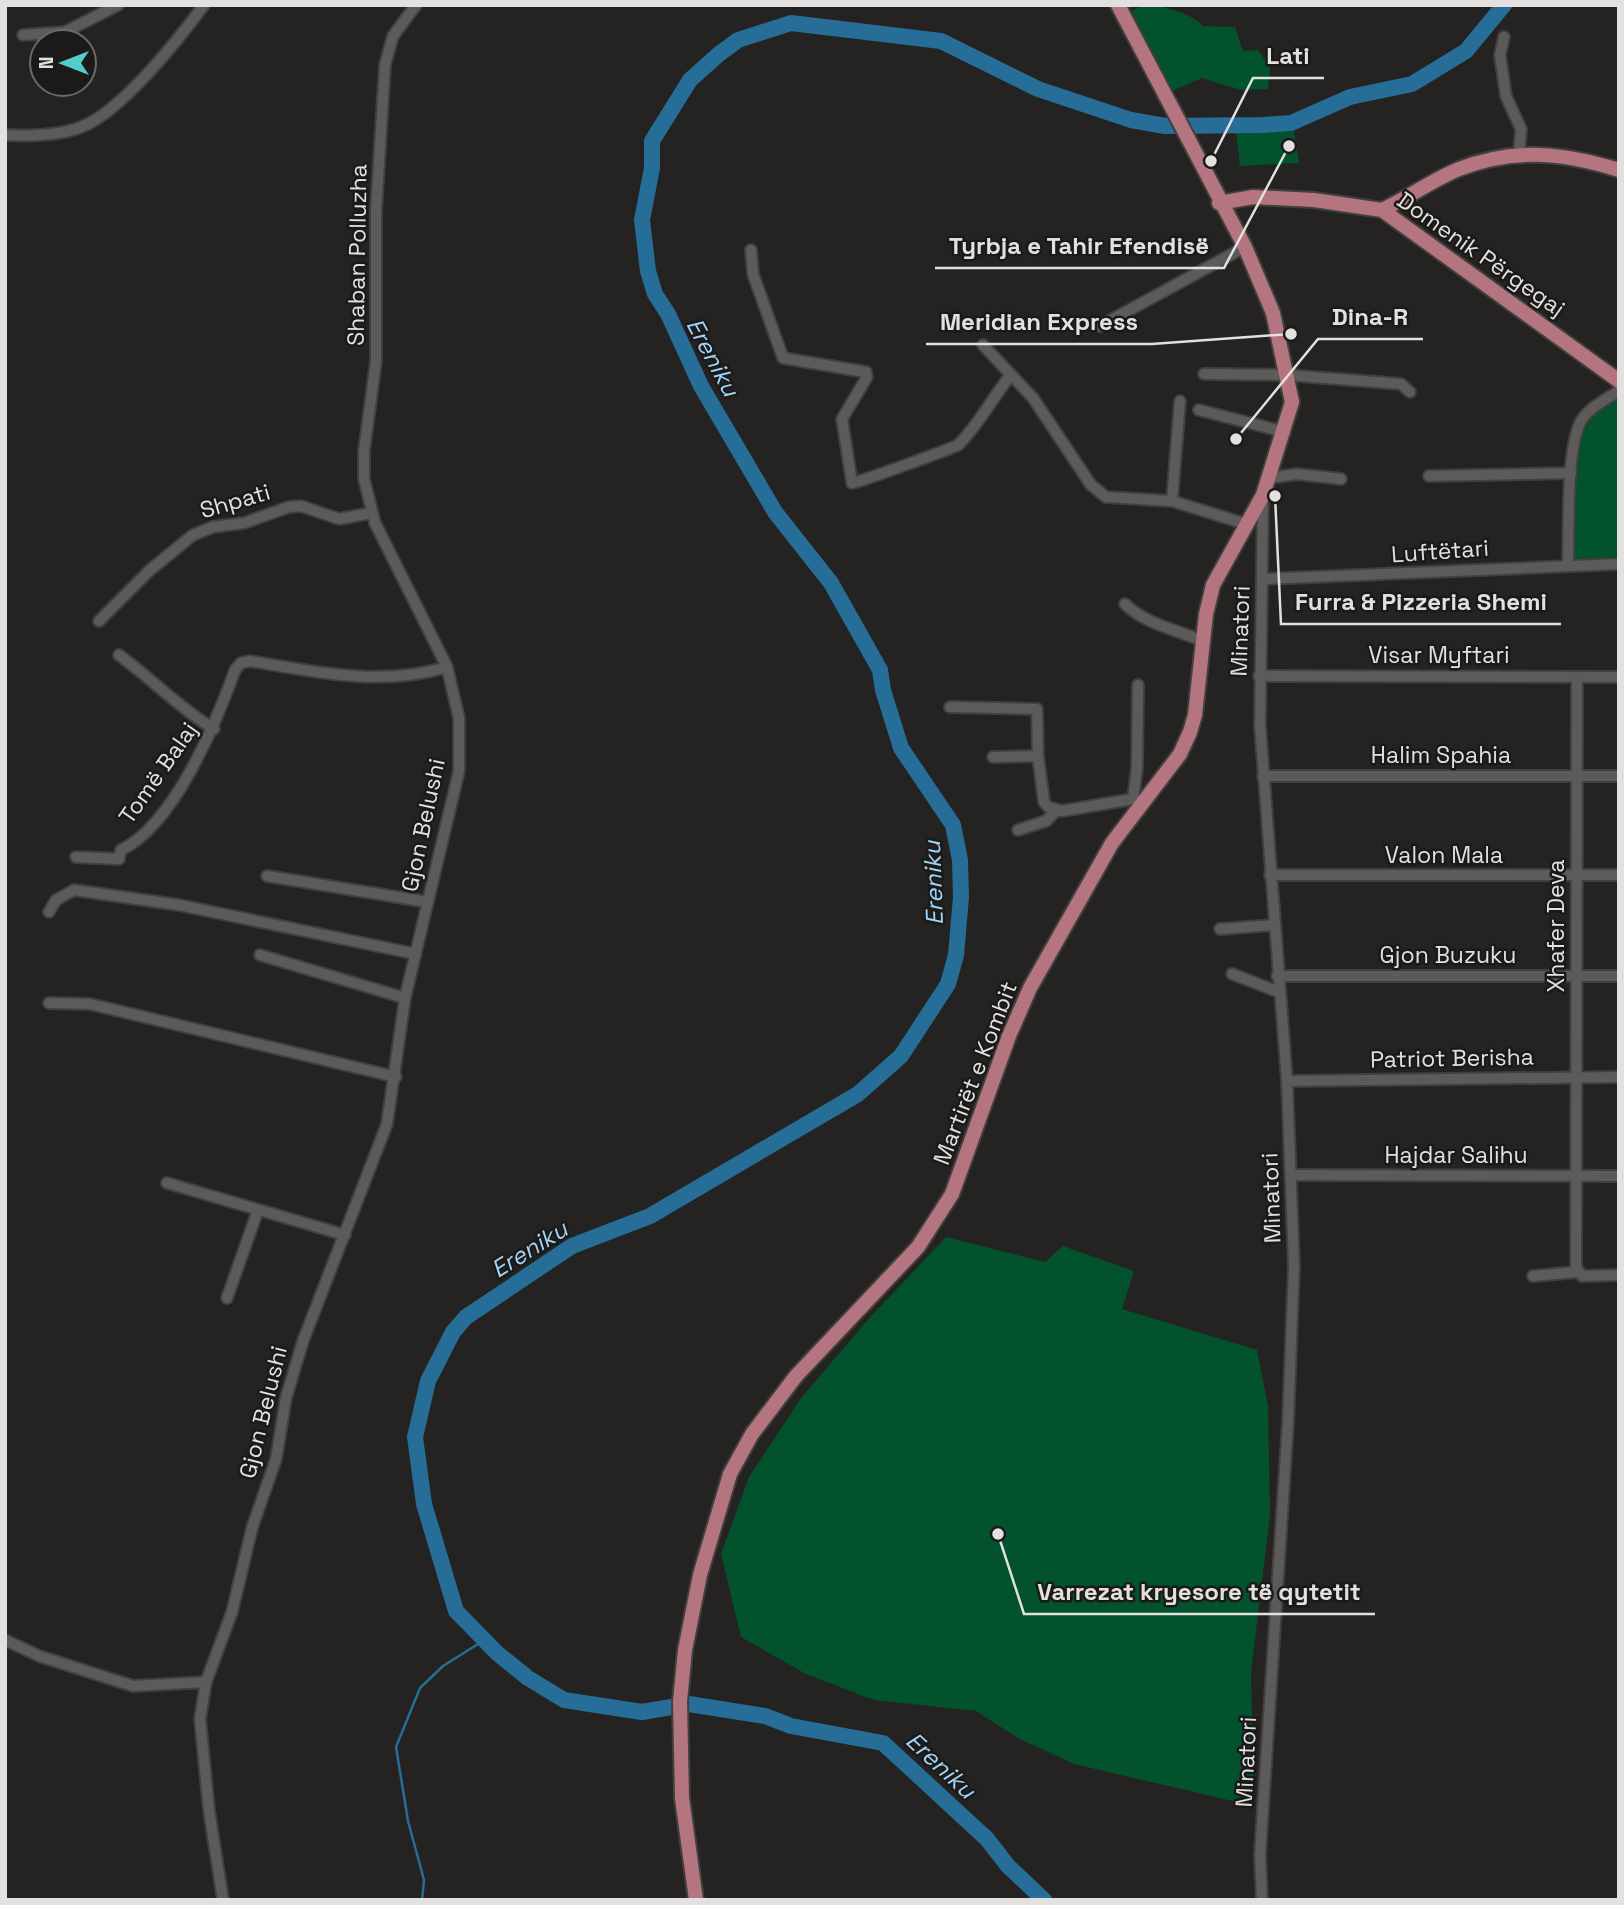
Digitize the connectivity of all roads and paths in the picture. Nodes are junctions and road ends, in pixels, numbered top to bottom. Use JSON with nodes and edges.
{"nodes":[{"id":1,"x":118,"y":5,"type":"edge"},
{"id":2,"x":204,"y":5,"type":"edge"},
{"id":3,"x":416,"y":5,"type":"edge"},
{"id":4,"x":1118,"y":5,"type":"edge"},
{"id":5,"x":1124,"y":5,"type":"edge"},
{"id":6,"x":1126,"y":22,"type":"junction"},
{"id":7,"x":23,"y":35,"type":"dead end"},
{"id":8,"x":1504,"y":37,"type":"dead end"},
{"id":9,"x":5,"y":135,"type":"edge"},
{"id":10,"x":1519,"y":155,"type":"junction"},
{"id":11,"x":1619,"y":170,"type":"edge"},
{"id":12,"x":1219,"y":203,"type":"junction"},
{"id":13,"x":1382,"y":210,"type":"junction"},
{"id":14,"x":1245,"y":247,"type":"junction"},
{"id":15,"x":751,"y":250,"type":"dead end"},
{"id":16,"x":1100,"y":326,"type":"dead end"},
{"id":17,"x":982,"y":345,"type":"dead end"},
{"id":18,"x":1204,"y":374,"type":"dead end"},
{"id":19,"x":1287,"y":375,"type":"junction"},
{"id":20,"x":1010,"y":376,"type":"junction"},
{"id":21,"x":1619,"y":381,"type":"edge"},
{"id":22,"x":1619,"y":391,"type":"edge"},
{"id":23,"x":1410,"y":392,"type":"dead end"},
{"id":24,"x":1180,"y":401,"type":"dead end"},
{"id":25,"x":1199,"y":410,"type":"dead end"},
{"id":26,"x":1285,"y":432,"type":"junction"},
{"id":27,"x":1571,"y":473,"type":"junction"},
{"id":28,"x":1429,"y":476,"type":"dead end"},
{"id":29,"x":1269,"y":478,"type":"junction"},
{"id":30,"x":1341,"y":479,"type":"dead end"},
{"id":31,"x":1263,"y":495,"type":"junction"},
{"id":32,"x":1172,"y":501,"type":"junction"},
{"id":33,"x":371,"y":513,"type":"junction"},
{"id":34,"x":1247,"y":524,"type":"junction"},
{"id":35,"x":1619,"y":564,"type":"edge"},
{"id":36,"x":1568,"y":566,"type":"junction"},
{"id":37,"x":1263,"y":579,"type":"junction"},
{"id":38,"x":1125,"y":604,"type":"dead end"},
{"id":39,"x":99,"y":621,"type":"dead end"},
{"id":40,"x":1203,"y":641,"type":"junction"},
{"id":41,"x":119,"y":655,"type":"dead end"},
{"id":42,"x":447,"y":667,"type":"junction"},
{"id":43,"x":1259,"y":676,"type":"junction"},
{"id":44,"x":1577,"y":677,"type":"junction"},
{"id":45,"x":1619,"y":677,"type":"edge"},
{"id":46,"x":1138,"y":685,"type":"dead end"},
{"id":47,"x":950,"y":707,"type":"dead end"},
{"id":48,"x":214,"y":729,"type":"junction"},
{"id":49,"x":1038,"y":756,"type":"junction"},
{"id":50,"x":993,"y":757,"type":"dead end"},
{"id":51,"x":1263,"y":776,"type":"junction"},
{"id":52,"x":1619,"y":776,"type":"edge"},
{"id":53,"x":1577,"y":777,"type":"junction"},
{"id":54,"x":1138,"y":801,"type":"junction"},
{"id":55,"x":1056,"y":811,"type":"junction"},
{"id":56,"x":1018,"y":830,"type":"dead end"},
{"id":57,"x":76,"y":857,"type":"dead end"},
{"id":58,"x":1270,"y":875,"type":"junction"},
{"id":59,"x":1619,"y":875,"type":"edge"},
{"id":60,"x":267,"y":876,"type":"dead end"},
{"id":61,"x":1577,"y":876,"type":"junction"},
{"id":62,"x":428,"y":902,"type":"junction"},
{"id":63,"x":49,"y":912,"type":"dead end"},
{"id":64,"x":1274,"y":925,"type":"junction"},
{"id":65,"x":1220,"y":929,"type":"dead end"},
{"id":66,"x":416,"y":954,"type":"junction"},
{"id":67,"x":260,"y":955,"type":"dead end"},
{"id":68,"x":1232,"y":974,"type":"dead end"},
{"id":69,"x":1278,"y":976,"type":"junction"},
{"id":70,"x":1576,"y":976,"type":"junction"},
{"id":71,"x":1619,"y":976,"type":"edge"},
{"id":72,"x":1279,"y":992,"type":"junction"},
{"id":73,"x":405,"y":998,"type":"junction"},
{"id":74,"x":49,"y":1003,"type":"dead end"},
{"id":75,"x":1576,"y":1076,"type":"junction"},
{"id":76,"x":396,"y":1077,"type":"junction"},
{"id":77,"x":1619,"y":1077,"type":"edge"},
{"id":78,"x":1287,"y":1082,"type":"junction"},
{"id":79,"x":1292,"y":1175,"type":"junction"},
{"id":80,"x":1576,"y":1176,"type":"junction"},
{"id":81,"x":1619,"y":1176,"type":"edge"},
{"id":82,"x":167,"y":1183,"type":"dead end"},
{"id":83,"x":258,"y":1210,"type":"junction"},
{"id":84,"x":345,"y":1235,"type":"junction"},
{"id":85,"x":1577,"y":1272,"type":"junction"},
{"id":86,"x":1619,"y":1275,"type":"edge"},
{"id":87,"x":1532,"y":1276,"type":"dead end"},
{"id":88,"x":227,"y":1298,"type":"dead end"},
{"id":89,"x":5,"y":1640,"type":"edge"},
{"id":90,"x":206,"y":1682,"type":"junction"},
{"id":91,"x":223,"y":1900,"type":"edge"},
{"id":92,"x":696,"y":1900,"type":"edge"},
{"id":93,"x":1262,"y":1900,"type":"edge"}],
"edges":[{"from":1,"to":7,"type":"street"},
{"from":2,"to":9,"type":"street"},
{"from":3,"to":33,"type":"street","name":"Shaban Polluzha"},
{"from":4,"to":6,"type":"main road","name":"Martirët e Kombit"},
{"from":5,"to":6,"type":"main road"},
{"from":6,"to":12,"type":"main road","name":"Martirët e Kombit"},
{"from":8,"to":10,"type":"street"},
{"from":10,"to":11,"type":"main road"},
{"from":10,"to":13,"type":"main road"},
{"from":12,"to":13,"type":"main road","name":"Domenik Përgegaj"},
{"from":12,"to":14,"type":"main road","name":"Martirët e Kombit"},
{"from":13,"to":21,"type":"main road","name":"Domenik Përgegaj"},
{"from":14,"to":16,"type":"street"},
{"from":14,"to":19,"type":"main road","name":"Martirët e Kombit"},
{"from":15,"to":20,"type":"street"},
{"from":17,"to":20,"type":"street"},
{"from":18,"to":19,"type":"street"},
{"from":19,"to":23,"type":"street"},
{"from":19,"to":26,"type":"main road","name":"Martirët e Kombit"},
{"from":20,"to":32,"type":"street"},
{"from":22,"to":27,"type":"street"},
{"from":24,"to":32,"type":"street"},
{"from":25,"to":26,"type":"street"},
{"from":26,"to":29,"type":"main road","name":"Martirët e Kombit"},
{"from":27,"to":28,"type":"street"},
{"from":27,"to":36,"type":"street"},
{"from":29,"to":30,"type":"street"},
{"from":29,"to":31,"type":"main road","name":"Martirët e Kombit"},
{"from":31,"to":34,"type":"main road","name":"Martirët e Kombit"},
{"from":31,"to":37,"type":"street","name":"Minatori"},
{"from":32,"to":34,"type":"street"},
{"from":33,"to":39,"type":"street","name":"Shpati"},
{"from":33,"to":42,"type":"street","name":"Gjon Belushi"},
{"from":34,"to":40,"type":"main road","name":"Martirët e Kombit"},
{"from":35,"to":36,"type":"street","name":"Luftëtari"},
{"from":36,"to":37,"type":"street","name":"Luftëtari"},
{"from":37,"to":43,"type":"street","name":"Minatori"},
{"from":38,"to":40,"type":"street"},
{"from":40,"to":54,"type":"main road","name":"Martirët e Kombit"},
{"from":41,"to":48,"type":"street"},
{"from":42,"to":48,"type":"street","name":"Tomë Balaj"},
{"from":42,"to":62,"type":"street","name":"Gjon Belushi"},
{"from":43,"to":44,"type":"street","name":"Visar Myftari"},
{"from":43,"to":51,"type":"street","name":"Minatori"},
{"from":44,"to":45,"type":"street","name":"Visar Myftari"},
{"from":44,"to":53,"type":"street","name":"Xhafer Deva"},
{"from":46,"to":54,"type":"street"},
{"from":47,"to":49,"type":"street"},
{"from":48,"to":57,"type":"street","name":"Tomë Balaj"},
{"from":49,"to":50,"type":"street"},
{"from":49,"to":55,"type":"street"},
{"from":51,"to":53,"type":"street","name":"Halim Spahia"},
{"from":51,"to":58,"type":"street","name":"Minatori"},
{"from":52,"to":53,"type":"street","name":"Halim Spahia"},
{"from":53,"to":61,"type":"street","name":"Xhafer Deva"},
{"from":54,"to":55,"type":"street"},
{"from":54,"to":92,"type":"main road","name":"Martirët e Kombit"},
{"from":55,"to":56,"type":"street"},
{"from":58,"to":61,"type":"street","name":"Valon Mala"},
{"from":58,"to":64,"type":"street","name":"Minatori"},
{"from":59,"to":61,"type":"street","name":"Valon Mala"},
{"from":60,"to":62,"type":"street"},
{"from":61,"to":70,"type":"street","name":"Xhafer Deva"},
{"from":62,"to":66,"type":"street","name":"Gjon Belushi"},
{"from":63,"to":66,"type":"street"},
{"from":64,"to":65,"type":"street"},
{"from":64,"to":69,"type":"street","name":"Minatori"},
{"from":66,"to":73,"type":"street","name":"Gjon Belushi"},
{"from":67,"to":73,"type":"street"},
{"from":68,"to":72,"type":"street"},
{"from":69,"to":70,"type":"street","name":"Gjon Buzuku"},
{"from":69,"to":72,"type":"street","name":"Minatori"},
{"from":70,"to":71,"type":"street","name":"Gjon Buzuku"},
{"from":70,"to":75,"type":"street","name":"Xhafer Deva"},
{"from":72,"to":78,"type":"street","name":"Minatori"},
{"from":73,"to":76,"type":"street","name":"Gjon Belushi"},
{"from":74,"to":76,"type":"street"},
{"from":75,"to":77,"type":"street","name":"Patriot Berisha"},
{"from":75,"to":78,"type":"street","name":"Patriot Berisha"},
{"from":75,"to":80,"type":"street","name":"Xhafer Deva"},
{"from":76,"to":84,"type":"street","name":"Gjon Belushi"},
{"from":78,"to":79,"type":"street","name":"Minatori"},
{"from":79,"to":80,"type":"street","name":"Hajdar Salihu"},
{"from":79,"to":93,"type":"street","name":"Minatori"},
{"from":80,"to":81,"type":"street","name":"Hajdar Salihu"},
{"from":80,"to":85,"type":"street","name":"Xhafer Deva"},
{"from":82,"to":83,"type":"street"},
{"from":83,"to":84,"type":"street"},
{"from":83,"to":88,"type":"street"},
{"from":84,"to":90,"type":"street","name":"Gjon Belushi"},
{"from":85,"to":86,"type":"street"},
{"from":85,"to":87,"type":"street"},
{"from":89,"to":90,"type":"street"},
{"from":90,"to":91,"type":"street","name":"Gjon Belushi"}]}
